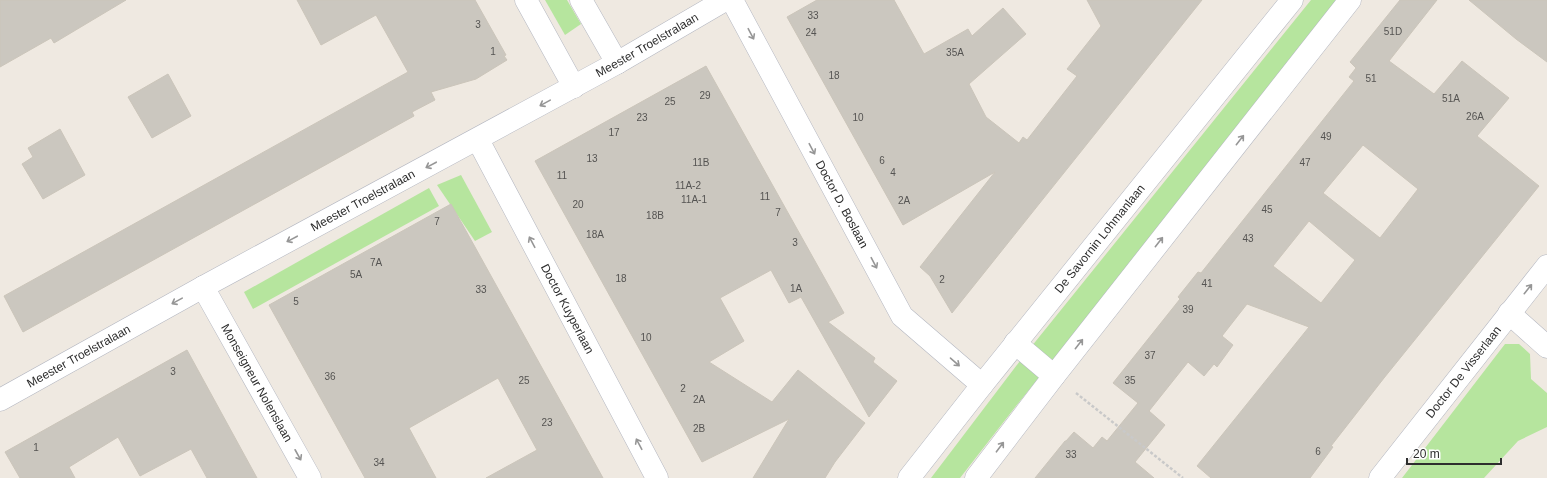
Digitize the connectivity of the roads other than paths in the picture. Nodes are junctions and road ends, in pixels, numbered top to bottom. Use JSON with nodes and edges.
{"nodes":[{"id":1,"x":526,"y":0,"type":"edge"},
{"id":2,"x":581,"y":0,"type":"edge"},
{"id":3,"x":725,"y":0,"type":"edge"},
{"id":4,"x":732,"y":0,"type":"edge"},
{"id":5,"x":1292,"y":0,"type":"edge"},
{"id":6,"x":1350,"y":0,"type":"edge"},
{"id":7,"x":617,"y":64,"type":"junction"},
{"id":8,"x":574,"y":87,"type":"junction"},
{"id":9,"x":478,"y":140,"type":"junction"},
{"id":10,"x":1547,"y":266,"type":"edge"},
{"id":11,"x":203,"y":287,"type":"junction"},
{"id":12,"x":1509,"y":313,"type":"junction"},
{"id":13,"x":1015,"y":343,"type":"junction"},
{"id":14,"x":1547,"y":347,"type":"edge"},
{"id":15,"x":1054,"y":376,"type":"junction"},
{"id":16,"x":982,"y":385,"type":"junction"},
{"id":17,"x":0,"y":400,"type":"edge"},
{"id":18,"x":310,"y":478,"type":"edge"},
{"id":19,"x":657,"y":478,"type":"edge"},
{"id":20,"x":909,"y":478,"type":"edge"},
{"id":21,"x":976,"y":478,"type":"edge"},
{"id":22,"x":1380,"y":478,"type":"edge"}],
"edges":[{"from":1,"to":8,"type":"street"},
{"from":2,"to":7,"type":"street"},
{"from":3,"to":7,"type":"street","name":"Meester Troelstralaan"},
{"from":4,"to":16,"type":"street","name":"Doctor D. Boslaan","one_way":true},
{"from":5,"to":13,"type":"street","name":"De Savornin Lohmanlaan"},
{"from":15,"to":6,"type":"street","one_way":true},
{"from":7,"to":8,"type":"street","name":"Meester Troelstralaan"},
{"from":8,"to":9,"type":"street","name":"Meester Troelstralaan","one_way":true},
{"from":9,"to":11,"type":"street","name":"Meester Troelstralaan","one_way":true},
{"from":19,"to":9,"type":"street","name":"Doctor Kuyperlaan","one_way":true},
{"from":12,"to":10,"type":"street","name":"Doctor De Visserlaan","one_way":true},
{"from":11,"to":17,"type":"street","name":"Meester Troelstralaan","one_way":true},
{"from":11,"to":18,"type":"street","name":"Monseigneur Nolenslaan","one_way":true},
{"from":12,"to":14,"type":"street"},
{"from":12,"to":22,"type":"street","name":"Doctor De Visserlaan"},
{"from":13,"to":15,"type":"street"},
{"from":13,"to":16,"type":"street","name":"De Savornin Lohmanlaan"},
{"from":21,"to":15,"type":"street","one_way":true},
{"from":16,"to":20,"type":"street","name":"De Savornin Lohmanlaan"}]}
